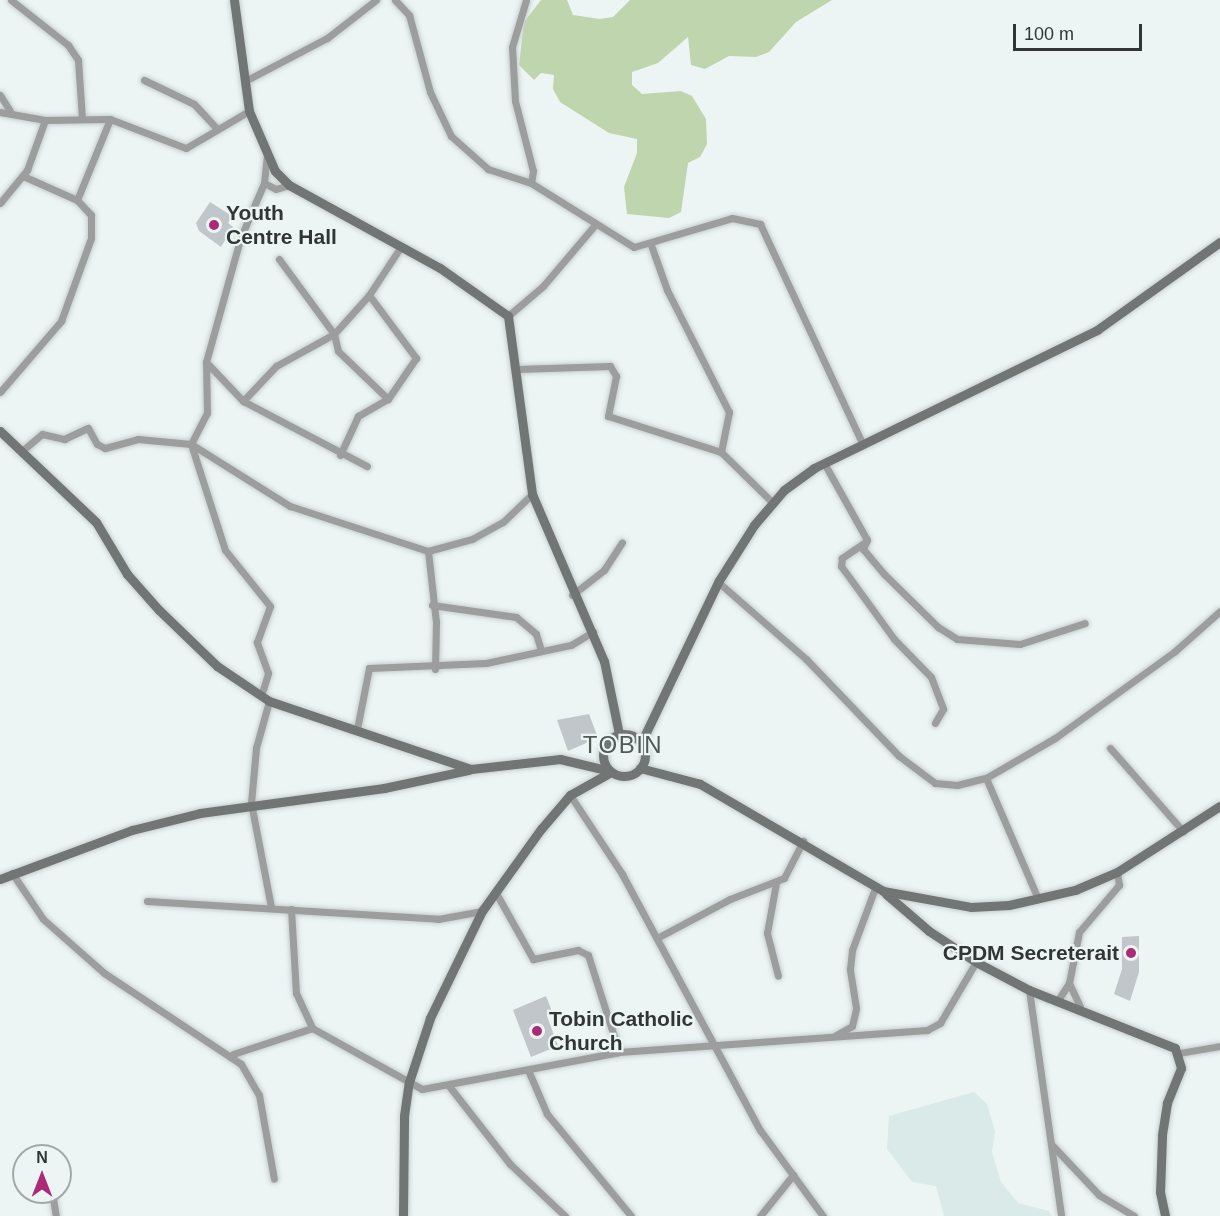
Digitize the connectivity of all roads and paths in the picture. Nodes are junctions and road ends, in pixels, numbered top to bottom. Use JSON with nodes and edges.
{"nodes":[{"id":1,"x":11,"y":0,"type":"edge"},
{"id":2,"x":376,"y":0,"type":"edge"},
{"id":3,"x":396,"y":0,"type":"edge"},
{"id":4,"x":526,"y":0,"type":"edge"},
{"id":5,"x":236,"y":2,"type":"edge"},
{"id":6,"x":144,"y":81,"type":"dead end"},
{"id":7,"x":245,"y":81,"type":"junction"},
{"id":8,"x":0,"y":95,"type":"edge"},
{"id":9,"x":0,"y":111,"type":"edge"},
{"id":10,"x":10,"y":111,"type":"junction"},
{"id":11,"x":249,"y":111,"type":"junction"},
{"id":12,"x":82,"y":118,"type":"junction"},
{"id":13,"x":110,"y":119,"type":"junction"},
{"id":14,"x":45,"y":120,"type":"junction"},
{"id":15,"x":216,"y":128,"type":"junction"},
{"id":16,"x":267,"y":155,"type":"junction"},
{"id":17,"x":23,"y":176,"type":"junction"},
{"id":18,"x":264,"y":183,"type":"junction"},
{"id":19,"x":531,"y":183,"type":"junction"},
{"id":20,"x":289,"y":185,"type":"junction"},
{"id":21,"x":76,"y":200,"type":"junction"},
{"id":22,"x":0,"y":203,"type":"edge"},
{"id":23,"x":594,"y":226,"type":"junction"},
{"id":24,"x":1220,"y":242,"type":"edge"},
{"id":25,"x":651,"y":245,"type":"junction"},
{"id":26,"x":400,"y":248,"type":"junction"},
{"id":27,"x":279,"y":258,"type":"dead end"},
{"id":28,"x":369,"y":295,"type":"junction"},
{"id":29,"x":508,"y":316,"type":"junction"},
{"id":30,"x":334,"y":334,"type":"junction"},
{"id":31,"x":206,"y":362,"type":"junction"},
{"id":32,"x":517,"y":369,"type":"junction"},
{"id":33,"x":0,"y":392,"type":"edge"},
{"id":34,"x":388,"y":399,"type":"junction"},
{"id":35,"x":243,"y":401,"type":"junction"},
{"id":36,"x":0,"y":431,"type":"edge"},
{"id":37,"x":191,"y":444,"type":"junction"},
{"id":38,"x":863,"y":445,"type":"junction"},
{"id":39,"x":23,"y":450,"type":"junction"},
{"id":40,"x":721,"y":452,"type":"junction"},
{"id":41,"x":340,"y":455,"type":"junction"},
{"id":42,"x":824,"y":464,"type":"junction"},
{"id":43,"x":367,"y":466,"type":"dead end"},
{"id":44,"x":532,"y":494,"type":"junction"},
{"id":45,"x":772,"y":502,"type":"junction"},
{"id":46,"x":867,"y":540,"type":"junction"},
{"id":47,"x":622,"y":542,"type":"dead end"},
{"id":48,"x":428,"y":552,"type":"junction"},
{"id":49,"x":718,"y":582,"type":"junction"},
{"id":50,"x":572,"y":595,"type":"junction"},
{"id":51,"x":432,"y":605,"type":"junction"},
{"id":52,"x":1220,"y":610,"type":"edge"},
{"id":53,"x":1085,"y":623,"type":"dead end"},
{"id":54,"x":592,"y":632,"type":"junction"},
{"id":55,"x":541,"y":650,"type":"junction"},
{"id":56,"x":435,"y":669,"type":"junction"},
{"id":57,"x":266,"y":697,"type":"junction"},
{"id":58,"x":935,"y":723,"type":"dead end"},
{"id":59,"x":357,"y":729,"type":"junction"},
{"id":60,"x":619,"y":734,"type":"junction"},
{"id":61,"x":641,"y":743,"type":"junction"},
{"id":62,"x":1110,"y":748,"type":"dead end"},
{"id":63,"x":640,"y":768,"type":"junction"},
{"id":64,"x":471,"y":769,"type":"junction"},
{"id":65,"x":610,"y":771,"type":"junction"},
{"id":66,"x":986,"y":778,"type":"junction"},
{"id":67,"x":570,"y":795,"type":"junction"},
{"id":68,"x":251,"y":803,"type":"junction"},
{"id":69,"x":1220,"y":806,"type":"edge"},
{"id":70,"x":1183,"y":831,"type":"junction"},
{"id":71,"x":803,"y":842,"type":"junction"},
{"id":72,"x":1117,"y":872,"type":"junction"},
{"id":73,"x":12,"y":873,"type":"junction"},
{"id":74,"x":0,"y":879,"type":"edge"},
{"id":75,"x":776,"y":883,"type":"junction"},
{"id":76,"x":879,"y":890,"type":"junction"},
{"id":77,"x":496,"y":893,"type":"junction"},
{"id":78,"x":1038,"y":899,"type":"junction"},
{"id":79,"x":147,"y":901,"type":"dead end"},
{"id":80,"x":271,"y":907,"type":"junction"},
{"id":81,"x":291,"y":909,"type":"junction"},
{"id":82,"x":482,"y":911,"type":"junction"},
{"id":83,"x":657,"y":938,"type":"junction"},
{"id":84,"x":976,"y":962,"type":"junction"},
{"id":85,"x":778,"y":976,"type":"dead end"},
{"id":86,"x":1069,"y":983,"type":"junction"},
{"id":87,"x":1029,"y":990,"type":"junction"},
{"id":88,"x":1058,"y":1000,"type":"junction"},
{"id":89,"x":1080,"y":1007,"type":"junction"},
{"id":90,"x":312,"y":1028,"type":"junction"},
{"id":91,"x":834,"y":1036,"type":"junction"},
{"id":92,"x":713,"y":1043,"type":"junction"},
{"id":93,"x":1220,"y":1046,"type":"edge"},
{"id":94,"x":619,"y":1052,"type":"junction"},
{"id":95,"x":1179,"y":1053,"type":"junction"},
{"id":96,"x":233,"y":1054,"type":"junction"},
{"id":97,"x":528,"y":1070,"type":"junction"},
{"id":98,"x":409,"y":1082,"type":"junction"},
{"id":99,"x":448,"y":1086,"type":"junction"},
{"id":100,"x":1051,"y":1144,"type":"junction"},
{"id":101,"x":793,"y":1175,"type":"junction"},
{"id":102,"x":273,"y":1179,"type":"dead end"},
{"id":103,"x":402,"y":1216,"type":"edge"},
{"id":104,"x":564,"y":1216,"type":"edge"},
{"id":105,"x":631,"y":1216,"type":"edge"},
{"id":106,"x":760,"y":1216,"type":"edge"},
{"id":107,"x":823,"y":1216,"type":"edge"},
{"id":108,"x":1061,"y":1216,"type":"edge"},
{"id":109,"x":1134,"y":1216,"type":"edge"},
{"id":110,"x":1165,"y":1216,"type":"edge"}],
"edges":[{"from":1,"to":12,"type":"street"},
{"from":2,"to":7,"type":"street"},
{"from":3,"to":19,"type":"street"},
{"from":4,"to":19,"type":"street"},
{"from":5,"to":7,"type":"street"},
{"from":6,"to":15,"type":"street"},
{"from":7,"to":11,"type":"street"},
{"from":8,"to":10,"type":"street"},
{"from":9,"to":10,"type":"street"},
{"from":10,"to":14,"type":"street"},
{"from":11,"to":15,"type":"street"},
{"from":11,"to":16,"type":"street"},
{"from":12,"to":13,"type":"street"},
{"from":12,"to":14,"type":"street"},
{"from":13,"to":15,"type":"street"},
{"from":13,"to":21,"type":"street"},
{"from":14,"to":17,"type":"street"},
{"from":16,"to":18,"type":"street"},
{"from":16,"to":20,"type":"street"},
{"from":17,"to":21,"type":"street"},
{"from":17,"to":22,"type":"street"},
{"from":18,"to":20,"type":"street"},
{"from":18,"to":31,"type":"street"},
{"from":19,"to":23,"type":"street"},
{"from":20,"to":26,"type":"street"},
{"from":21,"to":33,"type":"street"},
{"from":23,"to":25,"type":"street"},
{"from":23,"to":29,"type":"street"},
{"from":24,"to":38,"type":"street"},
{"from":25,"to":38,"type":"street"},
{"from":25,"to":40,"type":"street"},
{"from":26,"to":28,"type":"street"},
{"from":26,"to":29,"type":"street"},
{"from":27,"to":30,"type":"street"},
{"from":28,"to":30,"type":"street"},
{"from":28,"to":34,"type":"street"},
{"from":29,"to":32,"type":"street"},
{"from":30,"to":34,"type":"street"},
{"from":30,"to":35,"type":"street"},
{"from":31,"to":35,"type":"street"},
{"from":31,"to":37,"type":"street"},
{"from":32,"to":40,"type":"street"},
{"from":32,"to":44,"type":"street"},
{"from":34,"to":41,"type":"street"},
{"from":35,"to":41,"type":"street"},
{"from":36,"to":39,"type":"street"},
{"from":37,"to":39,"type":"street"},
{"from":37,"to":48,"type":"street"},
{"from":37,"to":57,"type":"street"},
{"from":38,"to":42,"type":"street"},
{"from":39,"to":57,"type":"street"},
{"from":40,"to":45,"type":"street"},
{"from":41,"to":43,"type":"street"},
{"from":42,"to":45,"type":"street"},
{"from":42,"to":46,"type":"street"},
{"from":44,"to":48,"type":"street"},
{"from":44,"to":50,"type":"street"},
{"from":45,"to":49,"type":"street"},
{"from":46,"to":53,"type":"street"},
{"from":46,"to":58,"type":"street"},
{"from":47,"to":50,"type":"street"},
{"from":48,"to":51,"type":"street"},
{"from":49,"to":61,"type":"street"},
{"from":49,"to":66,"type":"street"},
{"from":50,"to":54,"type":"street"},
{"from":51,"to":55,"type":"street"},
{"from":51,"to":56,"type":"street"},
{"from":52,"to":66,"type":"street"},
{"from":54,"to":55,"type":"street"},
{"from":54,"to":60,"type":"street"},
{"from":55,"to":56,"type":"street"},
{"from":56,"to":59,"type":"street"},
{"from":57,"to":59,"type":"street"},
{"from":57,"to":68,"type":"street"},
{"from":59,"to":64,"type":"street"},
{"from":60,"to":61,"type":"street"},
{"from":60,"to":65,"type":"street"},
{"from":61,"to":63,"type":"street"},
{"from":62,"to":70,"type":"street"},
{"from":63,"to":65,"type":"street"},
{"from":63,"to":71,"type":"street"},
{"from":64,"to":65,"type":"street"},
{"from":64,"to":68,"type":"street"},
{"from":65,"to":67,"type":"street"},
{"from":66,"to":78,"type":"street"},
{"from":67,"to":77,"type":"street"},
{"from":67,"to":83,"type":"street"},
{"from":68,"to":73,"type":"street"},
{"from":68,"to":80,"type":"street"},
{"from":69,"to":70,"type":"street"},
{"from":70,"to":72,"type":"street"},
{"from":71,"to":75,"type":"street"},
{"from":71,"to":76,"type":"street"},
{"from":72,"to":78,"type":"street"},
{"from":72,"to":86,"type":"street"},
{"from":73,"to":74,"type":"street"},
{"from":73,"to":96,"type":"street"},
{"from":75,"to":83,"type":"street"},
{"from":75,"to":85,"type":"street"},
{"from":76,"to":78,"type":"street"},
{"from":76,"to":84,"type":"street"},
{"from":76,"to":91,"type":"street"},
{"from":77,"to":82,"type":"street"},
{"from":77,"to":94,"type":"street"},
{"from":79,"to":80,"type":"street"},
{"from":80,"to":81,"type":"street"},
{"from":81,"to":82,"type":"street"},
{"from":81,"to":90,"type":"street"},
{"from":82,"to":98,"type":"street"},
{"from":83,"to":92,"type":"street"},
{"from":84,"to":87,"type":"street"},
{"from":84,"to":91,"type":"street"},
{"from":86,"to":88,"type":"street"},
{"from":86,"to":89,"type":"street"},
{"from":87,"to":88,"type":"street"},
{"from":87,"to":100,"type":"street"},
{"from":88,"to":89,"type":"street"},
{"from":89,"to":95,"type":"street"},
{"from":90,"to":96,"type":"street"},
{"from":90,"to":98,"type":"street"},
{"from":91,"to":92,"type":"street"},
{"from":92,"to":94,"type":"street"},
{"from":92,"to":101,"type":"street"},
{"from":93,"to":95,"type":"street"},
{"from":94,"to":97,"type":"street"},
{"from":95,"to":110,"type":"street"},
{"from":96,"to":102,"type":"street"},
{"from":97,"to":99,"type":"street"},
{"from":97,"to":105,"type":"street"},
{"from":98,"to":99,"type":"street"},
{"from":98,"to":103,"type":"street"},
{"from":99,"to":104,"type":"street"},
{"from":100,"to":108,"type":"street"},
{"from":100,"to":109,"type":"street"},
{"from":101,"to":106,"type":"street"},
{"from":101,"to":107,"type":"street"}]}
